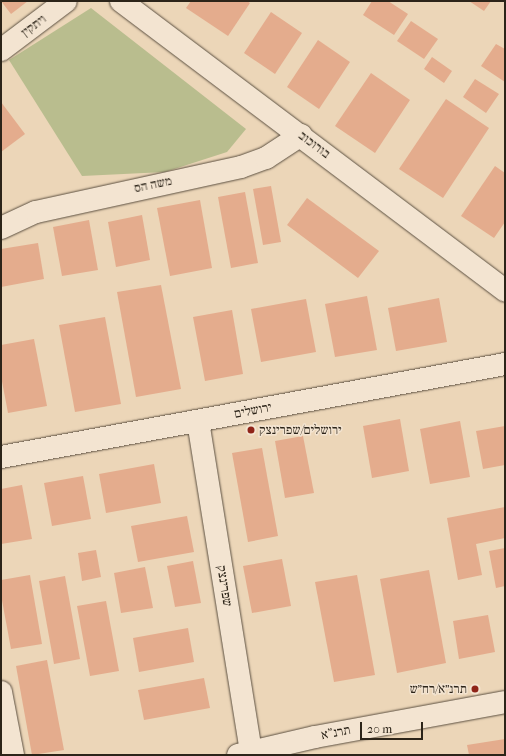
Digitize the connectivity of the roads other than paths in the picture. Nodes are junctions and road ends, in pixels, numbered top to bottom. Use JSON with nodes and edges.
{"nodes":[{"id":1,"x":66,"y":1,"type":"edge"},
{"id":2,"x":121,"y":1,"type":"edge"},
{"id":3,"x":1,"y":50,"type":"edge"},
{"id":4,"x":301,"y":135,"type":"junction"},
{"id":5,"x":1,"y":228,"type":"edge"},
{"id":6,"x":505,"y":290,"type":"edge"},
{"id":7,"x":505,"y":364,"type":"edge"},
{"id":8,"x":198,"y":421,"type":"junction"},
{"id":9,"x":1,"y":457,"type":"edge"},
{"id":10,"x":1,"y":692,"type":"edge"},
{"id":11,"x":505,"y":702,"type":"edge"},
{"id":12,"x":316,"y":746,"type":"edge"},
{"id":13,"x":244,"y":753,"type":"edge"},
{"id":14,"x":14,"y":755,"type":"edge"}],
"edges":[{"from":1,"to":3,"type":"street","name":"ויתקין"},
{"from":2,"to":4,"type":"street","name":"בורוכוב"},
{"from":4,"to":5,"type":"street","name":"משה הס"},
{"from":4,"to":6,"type":"street","name":"בורוכוב"},
{"from":7,"to":8,"type":"street","name":"ירושלים"},
{"from":8,"to":9,"type":"street","name":"ירושלים"},
{"from":8,"to":13,"type":"street","name":"שפרינצק"},
{"from":10,"to":14,"type":"street"},
{"from":11,"to":12,"type":"street","name":"תרנ\"א"},
{"from":12,"to":13,"type":"street","name":"תרנ\"א"}]}
